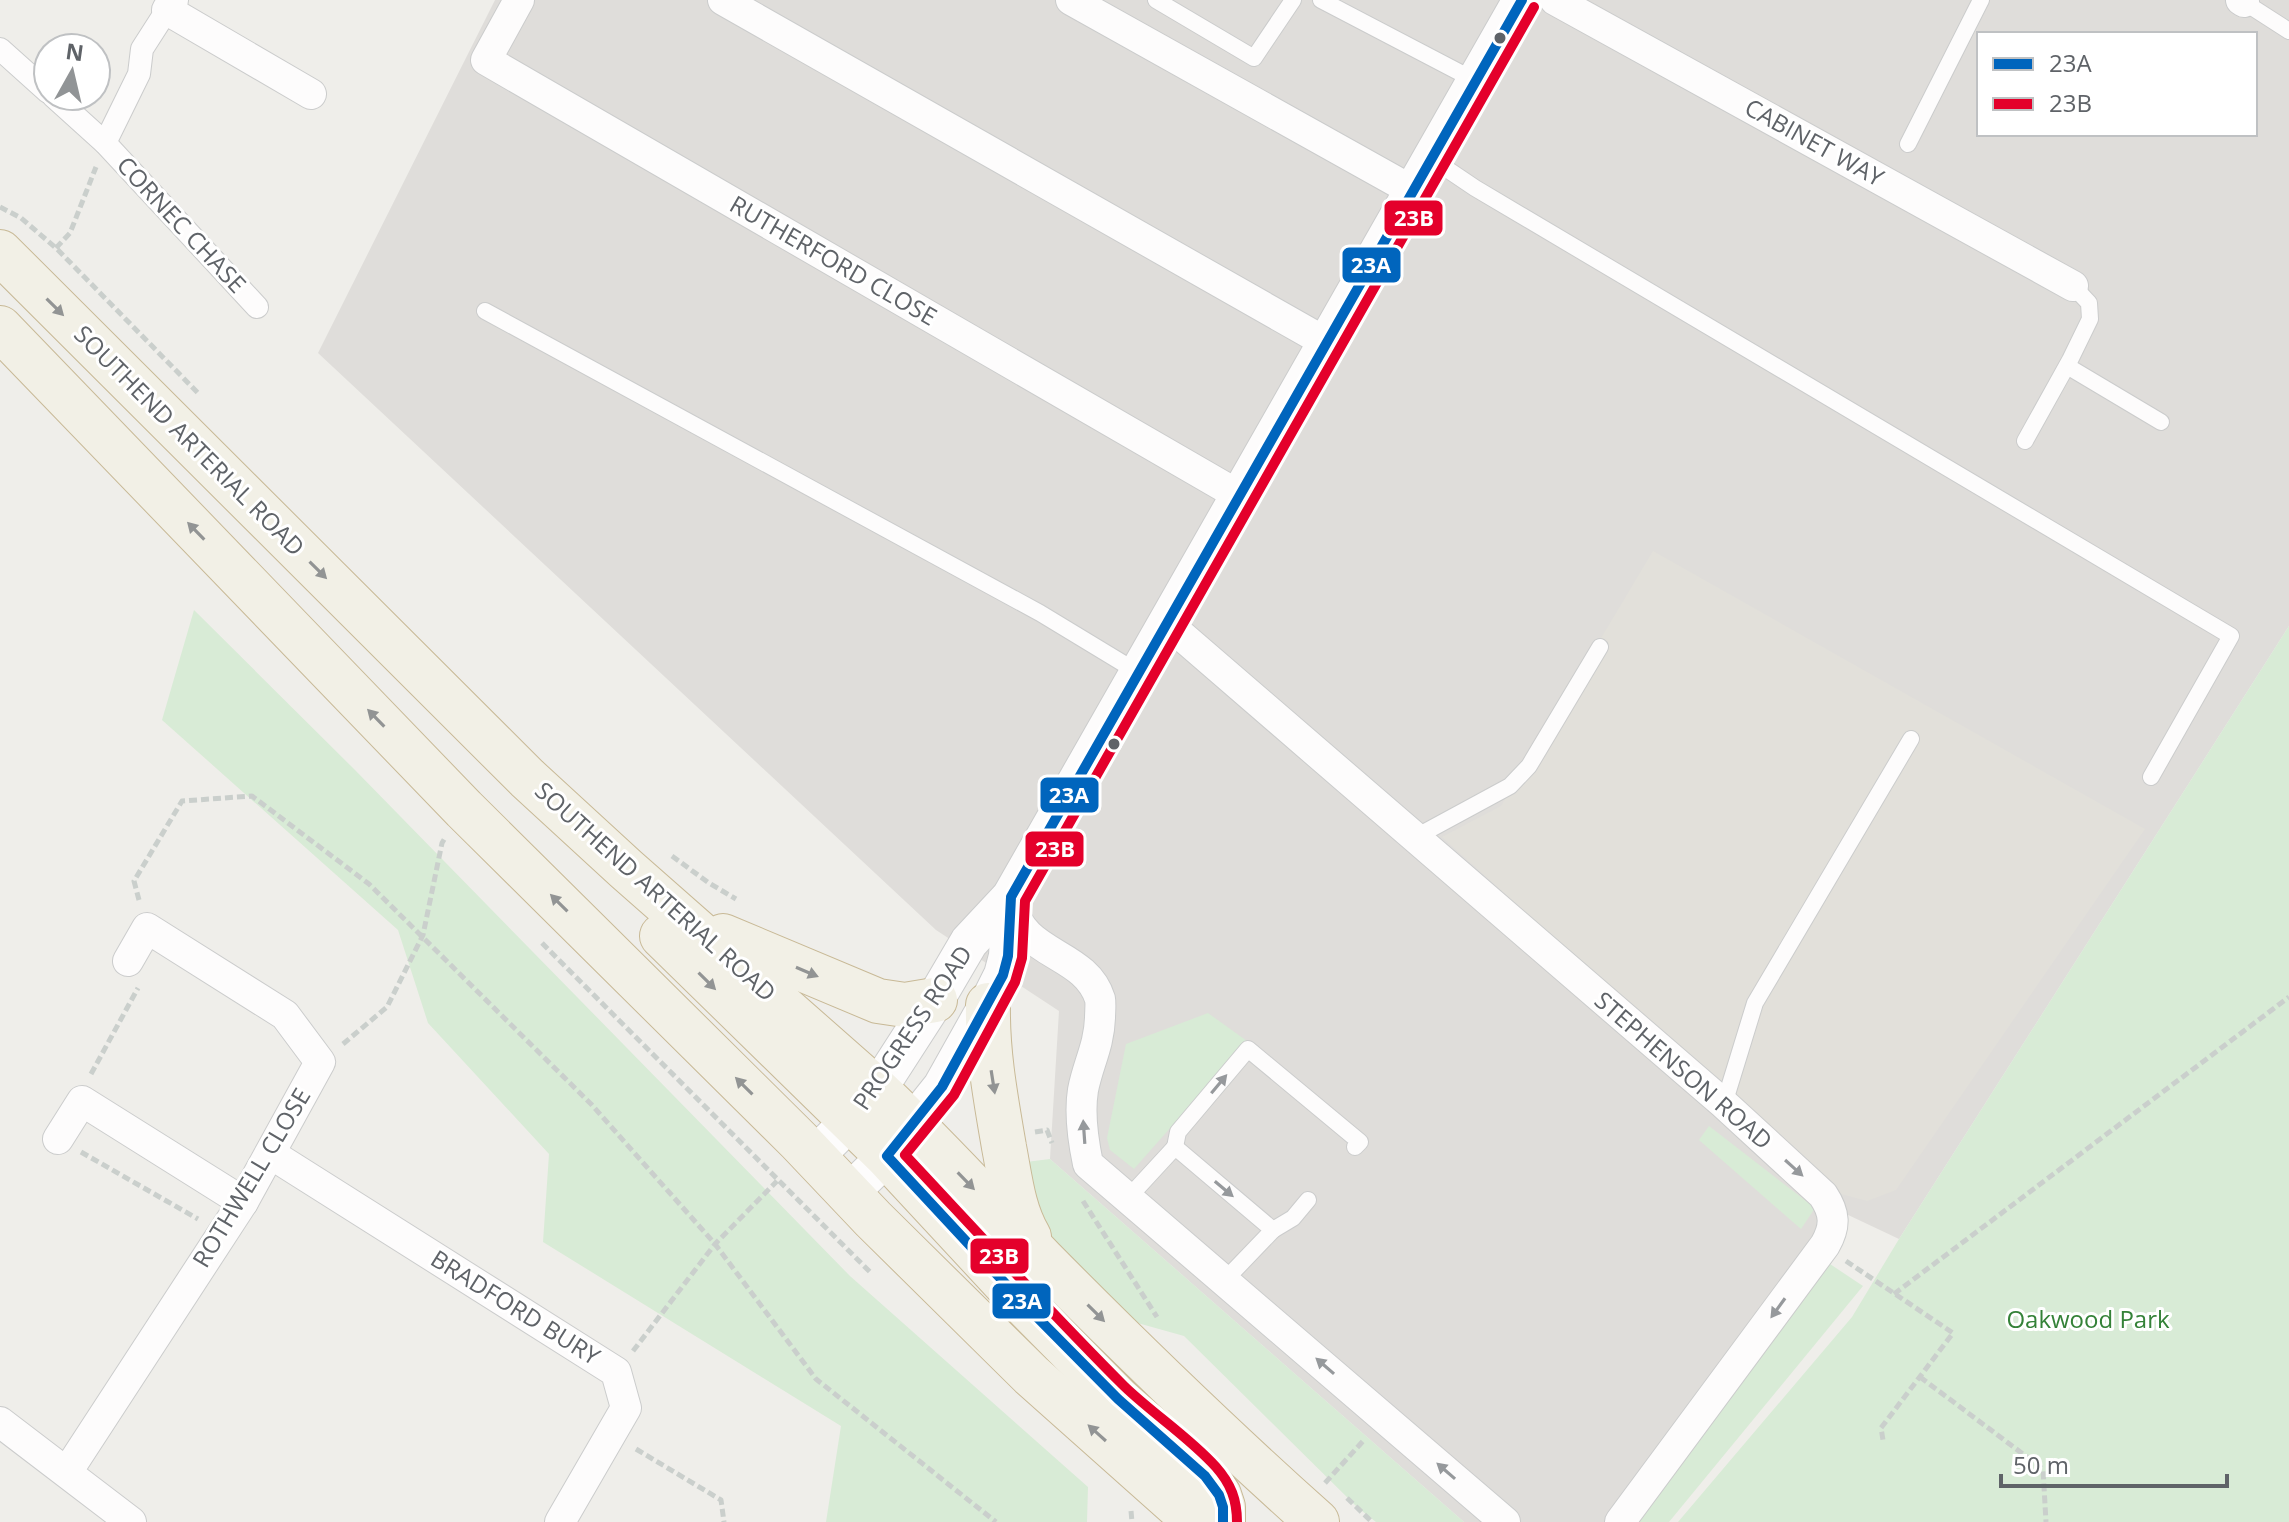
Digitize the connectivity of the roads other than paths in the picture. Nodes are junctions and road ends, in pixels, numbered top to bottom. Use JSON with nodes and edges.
{"nodes":[{"id":1,"x":519,"y":0,"type":"edge"},
{"id":2,"x":723,"y":0,"type":"edge"},
{"id":3,"x":1071,"y":0,"type":"edge"},
{"id":4,"x":1156,"y":0,"type":"edge"},
{"id":5,"x":1293,"y":0,"type":"edge"},
{"id":6,"x":1321,"y":0,"type":"edge"},
{"id":7,"x":1522,"y":0,"type":"edge"},
{"id":8,"x":1555,"y":0,"type":"edge"},
{"id":9,"x":1981,"y":0,"type":"edge"},
{"id":10,"x":2242,"y":1,"type":"edge"},
{"id":11,"x":170,"y":5,"type":"edge"},
{"id":12,"x":2289,"y":31,"type":"edge"},
{"id":13,"x":0,"y":49,"type":"edge"},
{"id":14,"x":32,"y":78,"type":"edge"},
{"id":15,"x":1476,"y":81,"type":"junction"},
{"id":16,"x":311,"y":94,"type":"dead end"},
{"id":17,"x":71,"y":112,"type":"edge"},
{"id":18,"x":105,"y":143,"type":"junction"},
{"id":19,"x":1908,"y":144,"type":"dead end"},
{"id":20,"x":1422,"y":175,"type":"junction"},
{"id":21,"x":0,"y":252,"type":"edge"},
{"id":22,"x":2073,"y":286,"type":"joint"},
{"id":23,"x":257,"y":307,"type":"dead end"},
{"id":24,"x":485,"y":311,"type":"dead end"},
{"id":25,"x":0,"y":328,"type":"edge"},
{"id":26,"x":1327,"y":343,"type":"junction"},
{"id":27,"x":2067,"y":366,"type":"junction"},
{"id":28,"x":2161,"y":422,"type":"dead end"},
{"id":29,"x":2025,"y":441,"type":"dead end"},
{"id":30,"x":1240,"y":496,"type":"junction"},
{"id":31,"x":1168,"y":624,"type":"junction"},
{"id":32,"x":1600,"y":647,"type":"dead end"},
{"id":33,"x":1139,"y":673,"type":"junction"},
{"id":34,"x":1911,"y":739,"type":"dead end"},
{"id":35,"x":2151,"y":777,"type":"dead end"},
{"id":36,"x":527,"y":778,"type":"junction"},
{"id":37,"x":1414,"y":838,"type":"junction"},
{"id":38,"x":1011,"y":897,"type":"junction"},
{"id":39,"x":684,"y":920,"type":"junction"},
{"id":40,"x":1057,"y":955,"type":"junction"},
{"id":41,"x":128,"y":961,"type":"road end"},
{"id":42,"x":996,"y":990,"type":"junction"},
{"id":43,"x":935,"y":1000,"type":"junction"},
{"id":44,"x":1724,"y":1104,"type":"junction"},
{"id":45,"x":864,"y":1105,"type":"junction"},
{"id":46,"x":58,"y":1139,"type":"road end"},
{"id":47,"x":1175,"y":1147,"type":"junction"},
{"id":48,"x":1355,"y":1147,"type":"dead end"},
{"id":49,"x":271,"y":1154,"type":"junction"},
{"id":50,"x":814,"y":1157,"type":"junction"},
{"id":51,"x":880,"y":1161,"type":"junction"},
{"id":52,"x":1128,"y":1198,"type":"junction"},
{"id":53,"x":1308,"y":1200,"type":"dead end"},
{"id":54,"x":243,"y":1202,"type":"junction"},
{"id":55,"x":1273,"y":1230,"type":"junction"},
{"id":56,"x":1041,"y":1258,"type":"junction"},
{"id":57,"x":1225,"y":1280,"type":"junction"},
{"id":58,"x":0,"y":1422,"type":"edge"},
{"id":59,"x":67,"y":1472,"type":"junction"},
{"id":60,"x":1320,"y":1494,"type":"edge"},
{"id":61,"x":1159,"y":1504,"type":"edge"},
{"id":62,"x":131,"y":1522,"type":"edge"},
{"id":63,"x":560,"y":1522,"type":"edge"},
{"id":64,"x":1196,"y":1522,"type":"edge"},
{"id":65,"x":1223,"y":1522,"type":"edge"},
{"id":66,"x":1505,"y":1522,"type":"edge"},
{"id":67,"x":1620,"y":1522,"type":"edge"}],
"edges":[{"from":1,"to":30,"type":"street","name":"RUTHERFORD CLOSE"},
{"from":2,"to":26,"type":"street"},
{"from":3,"to":20,"type":"street"},
{"from":4,"to":5,"type":"lane"},
{"from":6,"to":15,"type":"lane"},
{"from":7,"to":15,"type":"street","name":"PROGRESS ROAD"},
{"from":8,"to":22,"type":"street","name":"CABINET WAY"},
{"from":9,"to":19,"type":"lane"},
{"from":10,"to":12,"type":"lane"},
{"from":11,"to":16,"type":"street","name":"CORNEC CHASE"},
{"from":11,"to":18,"type":"street","name":"CORNEC CHASE"},
{"from":13,"to":14,"type":"street"},
{"from":15,"to":20,"type":"street","name":"PROGRESS ROAD"},
{"from":17,"to":18,"type":"street","name":"CORNEC CHASE"},
{"from":18,"to":23,"type":"street","name":"CORNEC CHASE"},
{"from":20,"to":26,"type":"street","name":"PROGRESS ROAD"},
{"from":20,"to":35,"type":"lane"},
{"from":21,"to":36,"type":"highway","name":"SOUTHEND ARTERIAL ROAD","one_way":true},
{"from":22,"to":27,"type":"lane"},
{"from":24,"to":33,"type":"lane"},
{"from":50,"to":25,"type":"highway","one_way":true},
{"from":26,"to":30,"type":"street","name":"PROGRESS ROAD"},
{"from":27,"to":28,"type":"lane"},
{"from":27,"to":29,"type":"lane"},
{"from":30,"to":31,"type":"street","name":"PROGRESS ROAD"},
{"from":31,"to":33,"type":"street","name":"PROGRESS ROAD"},
{"from":31,"to":37,"type":"street","name":"STEPHENSON ROAD"},
{"from":32,"to":37,"type":"lane"},
{"from":33,"to":38,"type":"street","name":"PROGRESS ROAD"},
{"from":34,"to":44,"type":"lane"},
{"from":36,"to":39,"type":"highway","name":"SOUTHEND ARTERIAL ROAD"},
{"from":36,"to":45,"type":"highway","one_way":true},
{"from":37,"to":44,"type":"street","name":"STEPHENSON ROAD"},
{"from":38,"to":40,"type":"street"},
{"from":38,"to":42,"type":"street","name":"PROGRESS ROAD"},
{"from":38,"to":43,"type":"street","name":"PROGRESS ROAD"},
{"from":39,"to":43,"type":"highway","one_way":true},
{"from":39,"to":45,"type":"highway","name":"SOUTHEND ARTERIAL ROAD"},
{"from":40,"to":42,"type":"street"},
{"from":52,"to":40,"type":"street","one_way":true},
{"from":41,"to":49,"type":"street","name":"ROTHWELL CLOSE"},
{"from":42,"to":51,"type":"street","name":"PROGRESS ROAD"},
{"from":42,"to":56,"type":"highway","one_way":true},
{"from":43,"to":45,"type":"street","name":"PROGRESS ROAD"},
{"from":44,"to":67,"type":"street","name":"STEPHENSON ROAD","one_way":true},
{"from":45,"to":50,"type":"street","name":"PROGRESS ROAD"},
{"from":45,"to":51,"type":"highway"},
{"from":46,"to":54,"type":"street"},
{"from":47,"to":48,"type":"lane","one_way":true},
{"from":47,"to":52,"type":"lane"},
{"from":47,"to":55,"type":"lane","one_way":true},
{"from":49,"to":54,"type":"street","name":"ROTHWELL CLOSE"},
{"from":49,"to":63,"type":"street","name":"BRADFORD BURY"},
{"from":50,"to":51,"type":"highway"},
{"from":51,"to":56,"type":"highway","one_way":true},
{"from":61,"to":51,"type":"highway","one_way":true},
{"from":51,"to":65,"type":"highway"},
{"from":52,"to":57,"type":"street"},
{"from":53,"to":55,"type":"lane"},
{"from":54,"to":59,"type":"street","name":"ROTHWELL CLOSE"},
{"from":55,"to":57,"type":"lane"},
{"from":56,"to":60,"type":"highway","one_way":true},
{"from":66,"to":57,"type":"street","one_way":true},
{"from":58,"to":59,"type":"street"},
{"from":59,"to":62,"type":"street"},
{"from":61,"to":64,"type":"highway"}]}
